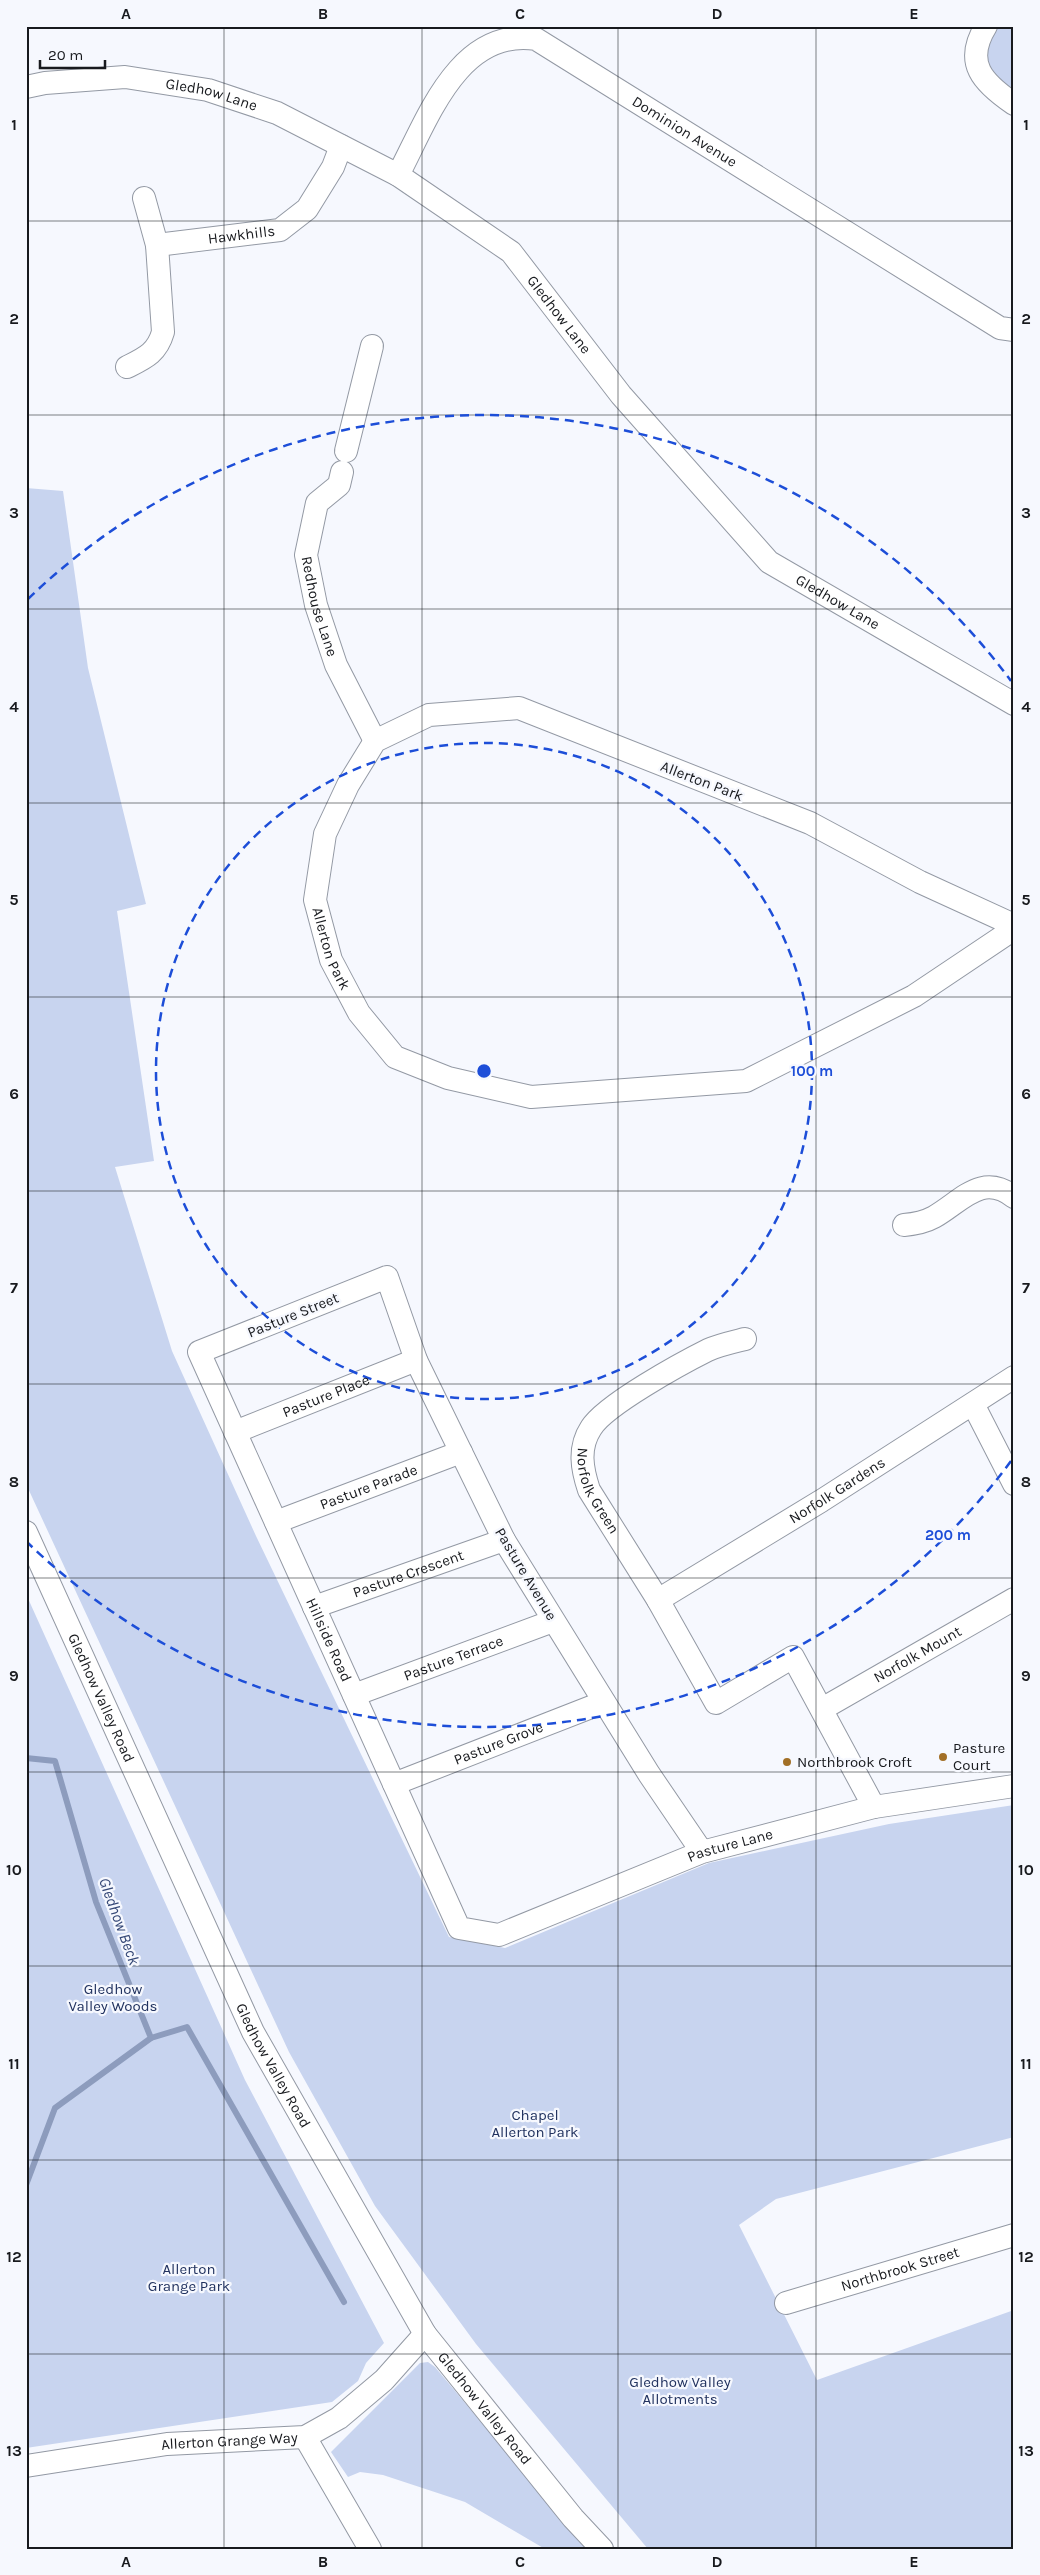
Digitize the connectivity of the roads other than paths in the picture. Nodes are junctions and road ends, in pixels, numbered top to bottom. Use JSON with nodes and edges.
{"nodes":[{"id":1,"x":986,"y":26,"type":"edge"},
{"id":2,"x":538,"y":33,"type":"edge"},
{"id":3,"x":26,"y":87,"type":"edge"},
{"id":4,"x":1014,"y":104,"type":"edge"},
{"id":5,"x":341,"y":146,"type":"junction"},
{"id":6,"x":398,"y":175,"type":"junction"},
{"id":7,"x":144,"y":198,"type":"dead end"},
{"id":8,"x":157,"y":244,"type":"junction"},
{"id":9,"x":1014,"y":330,"type":"edge"},
{"id":10,"x":372,"y":346,"type":"dead end"},
{"id":11,"x":127,"y":367,"type":"dead end"},
{"id":12,"x":1014,"y":704,"type":"edge"},
{"id":13,"x":375,"y":741,"type":"junction"},
{"id":14,"x":1014,"y":925,"type":"edge"},
{"id":15,"x":1014,"y":929,"type":"edge"},
{"id":16,"x":1014,"y":1197,"type":"edge"},
{"id":17,"x":904,"y":1225,"type":"dead end"},
{"id":18,"x":387,"y":1277,"type":"joint"},
{"id":19,"x":745,"y":1339,"type":"dead end"},
{"id":20,"x":199,"y":1352,"type":"joint"},
{"id":21,"x":416,"y":1360,"type":"junction"},
{"id":22,"x":1014,"y":1377,"type":"edge"},
{"id":23,"x":973,"y":1404,"type":"junction"},
{"id":24,"x":235,"y":1432,"type":"junction"},
{"id":25,"x":461,"y":1452,"type":"junction"},
{"id":26,"x":1014,"y":1484,"type":"edge"},
{"id":27,"x":276,"y":1522,"type":"junction"},
{"id":28,"x":26,"y":1532,"type":"edge"},
{"id":29,"x":504,"y":1540,"type":"junction"},
{"id":30,"x":1014,"y":1599,"type":"edge"},
{"id":31,"x":658,"y":1600,"type":"junction"},
{"id":32,"x":314,"y":1607,"type":"junction"},
{"id":33,"x":553,"y":1621,"type":"junction"},
{"id":34,"x":354,"y":1695,"type":"junction"},
{"id":35,"x":604,"y":1702,"type":"junction"},
{"id":36,"x":822,"y":1710,"type":"junction"},
{"id":37,"x":394,"y":1784,"type":"junction"},
{"id":38,"x":1014,"y":1786,"type":"edge"},
{"id":39,"x":874,"y":1807,"type":"junction"},
{"id":40,"x":702,"y":1852,"type":"junction"},
{"id":41,"x":459,"y":1928,"type":"joint"},
{"id":42,"x":1014,"y":2235,"type":"edge"},
{"id":43,"x":786,"y":2303,"type":"dead end"},
{"id":44,"x":425,"y":2334,"type":"junction"},
{"id":45,"x":304,"y":2436,"type":"junction"},
{"id":46,"x":26,"y":2466,"type":"edge"},
{"id":47,"x":370,"y":2549,"type":"edge"},
{"id":48,"x":602,"y":2549,"type":"edge"}],
"edges":[{"from":1,"to":4,"type":"street"},
{"from":2,"to":6,"type":"street","name":"Dominion Avenue"},
{"from":2,"to":9,"type":"street","name":"Dominion Avenue"},
{"from":3,"to":5,"type":"street","name":"Gledhow Lane"},
{"from":5,"to":6,"type":"street","name":"Gledhow Lane"},
{"from":5,"to":8,"type":"street","name":"Hawkhills"},
{"from":6,"to":12,"type":"street","name":"Gledhow Lane"},
{"from":7,"to":8,"type":"street"},
{"from":8,"to":11,"type":"street"},
{"from":10,"to":13,"type":"street","name":"Redhouse Lane"},
{"from":13,"to":14,"type":"street","name":"Allerton Park"},
{"from":13,"to":15,"type":"street","name":"Allerton Park"},
{"from":16,"to":17,"type":"street"},
{"from":18,"to":20,"type":"street","name":"Pasture Street"},
{"from":18,"to":21,"type":"street","name":"Pasture Avenue"},
{"from":19,"to":31,"type":"street","name":"Norfolk Green"},
{"from":20,"to":24,"type":"street","name":"Hillside Road"},
{"from":21,"to":24,"type":"street","name":"Pasture Place"},
{"from":21,"to":25,"type":"street","name":"Pasture Avenue"},
{"from":22,"to":23,"type":"street","name":"Norfolk Gardens"},
{"from":23,"to":26,"type":"street"},
{"from":23,"to":31,"type":"street","name":"Norfolk Gardens"},
{"from":24,"to":27,"type":"street","name":"Hillside Road"},
{"from":25,"to":27,"type":"street","name":"Pasture Parade"},
{"from":25,"to":29,"type":"street","name":"Pasture Avenue"},
{"from":27,"to":32,"type":"street","name":"Hillside Road"},
{"from":28,"to":44,"type":"street","name":"Gledhow Valley Road"},
{"from":29,"to":32,"type":"street","name":"Pasture Crescent"},
{"from":29,"to":33,"type":"street","name":"Pasture Avenue"},
{"from":30,"to":36,"type":"street","name":"Norfolk Mount"},
{"from":31,"to":36,"type":"street","name":"Norfolk Green"},
{"from":32,"to":34,"type":"street","name":"Hillside Road"},
{"from":33,"to":34,"type":"street","name":"Pasture Terrace"},
{"from":33,"to":35,"type":"street","name":"Pasture Avenue"},
{"from":34,"to":37,"type":"street","name":"Hillside Road"},
{"from":35,"to":37,"type":"street","name":"Pasture Grove"},
{"from":35,"to":40,"type":"street","name":"Pasture Avenue"},
{"from":36,"to":39,"type":"street"},
{"from":37,"to":41,"type":"street","name":"Hillside Road"},
{"from":38,"to":39,"type":"street","name":"Pasture Lane"},
{"from":39,"to":40,"type":"street","name":"Pasture Lane"},
{"from":40,"to":41,"type":"street","name":"Pasture Lane"},
{"from":42,"to":43,"type":"street","name":"Northbrook Street"},
{"from":44,"to":45,"type":"street","name":"Allerton Grange Way"},
{"from":44,"to":48,"type":"street","name":"Gledhow Valley Road"},
{"from":45,"to":46,"type":"street","name":"Allerton Grange Way"},
{"from":45,"to":47,"type":"street"}]}
